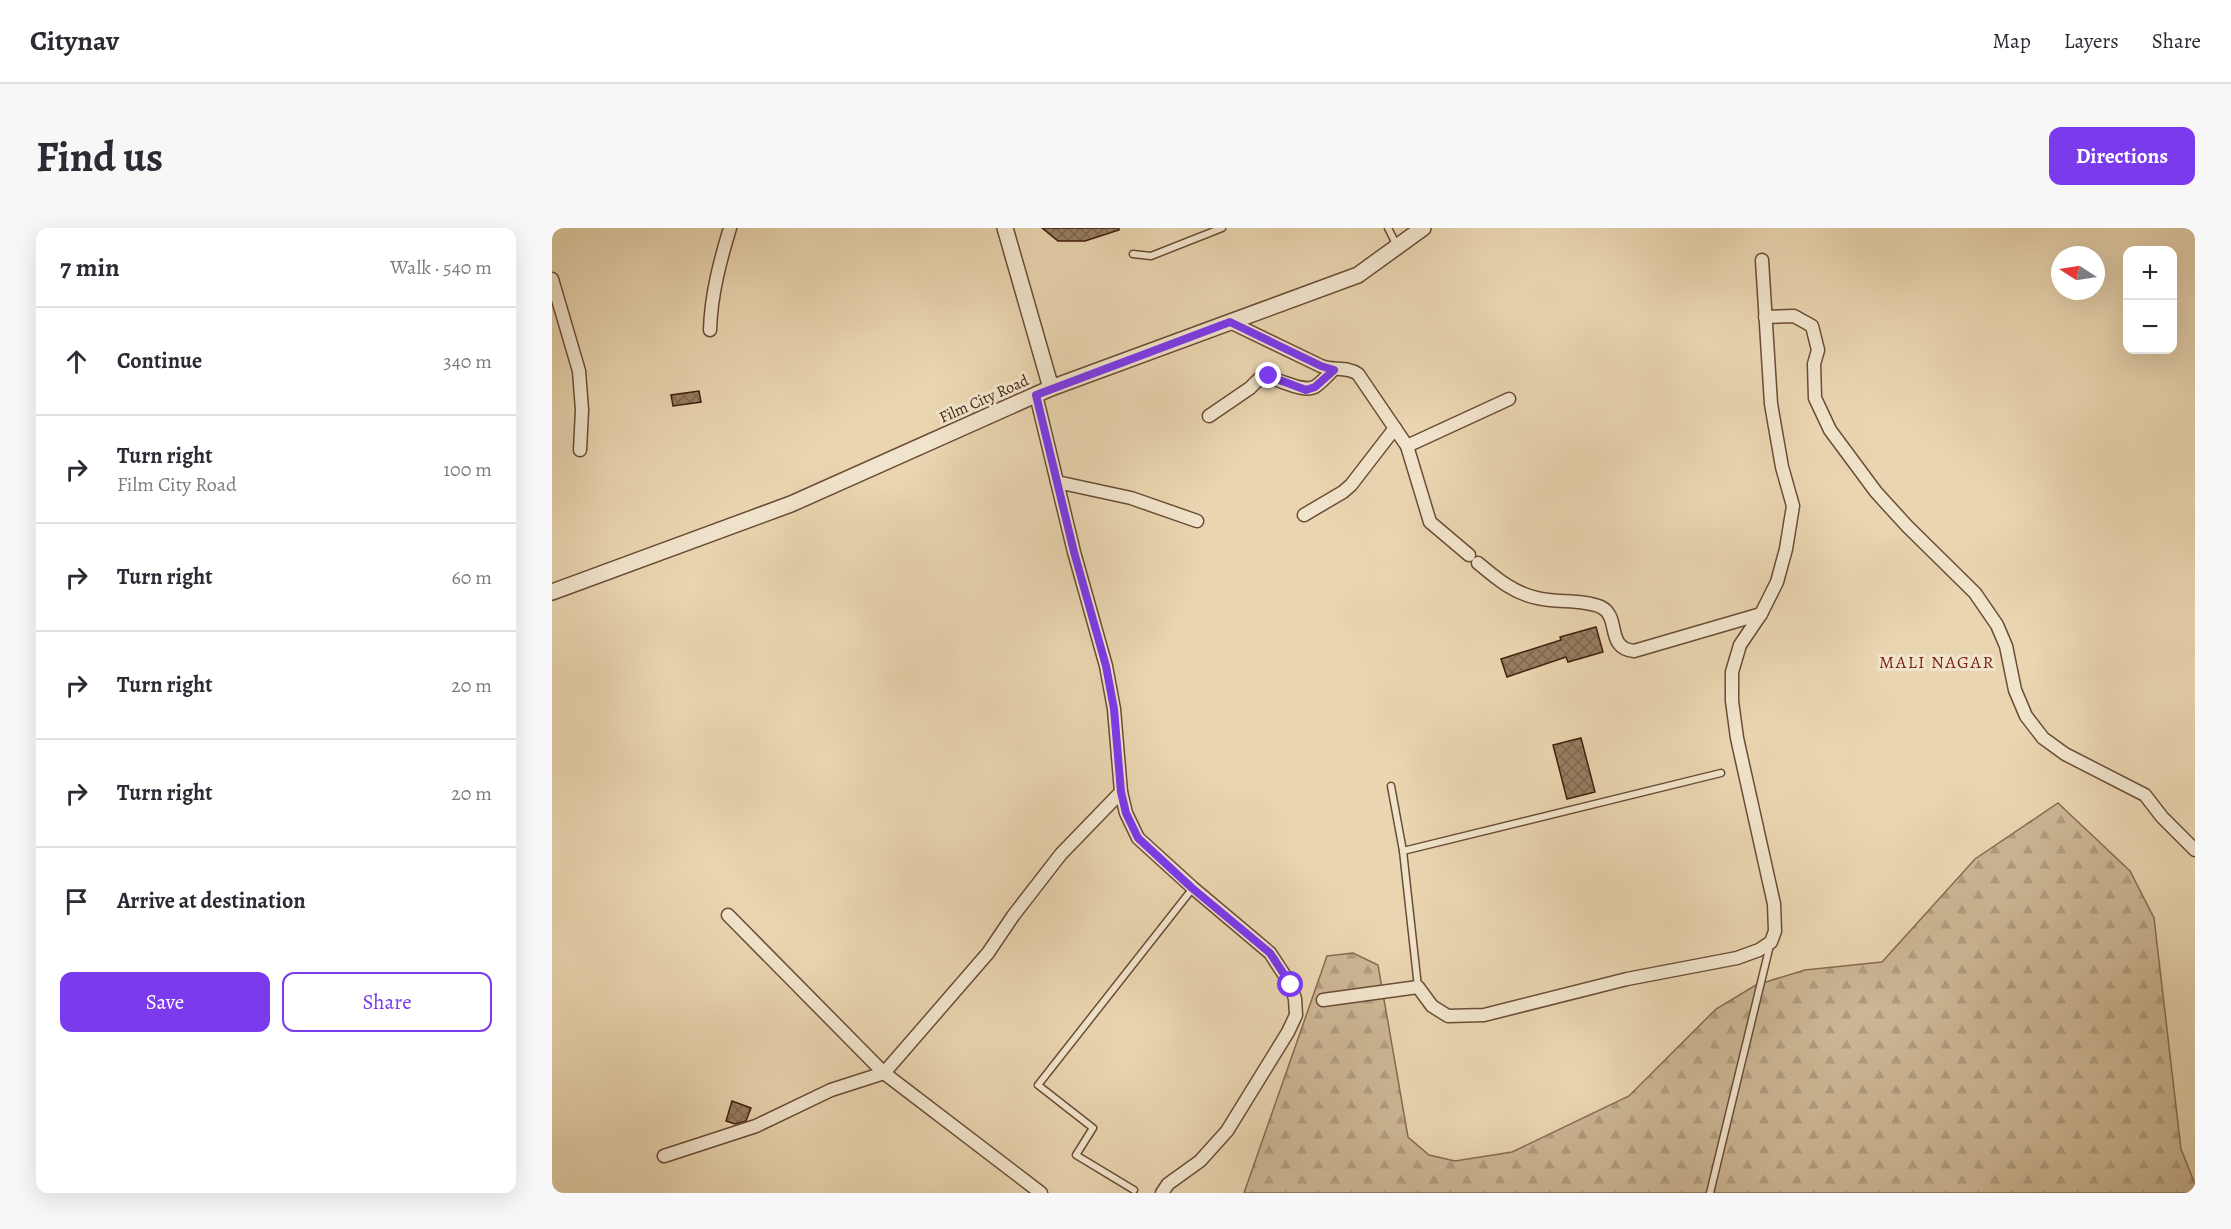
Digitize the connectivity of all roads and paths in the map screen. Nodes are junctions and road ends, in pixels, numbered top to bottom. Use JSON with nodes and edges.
{"nodes":[{"id":1,"x":730,"y":228,"type":"edge"},
{"id":2,"x":1005,"y":228,"type":"edge"},
{"id":3,"x":1222,"y":228,"type":"edge"},
{"id":4,"x":1388,"y":228,"type":"edge"},
{"id":5,"x":1423,"y":228,"type":"edge"},
{"id":6,"x":1397,"y":246,"type":"junction"},
{"id":7,"x":1133,"y":254,"type":"dead end"},
{"id":8,"x":1762,"y":260,"type":"dead end"},
{"id":9,"x":552,"y":279,"type":"edge"},
{"id":10,"x":1765,"y":316,"type":"junction"},
{"id":11,"x":1230,"y":322,"type":"junction"},
{"id":12,"x":710,"y":330,"type":"dead end"},
{"id":13,"x":1334,"y":370,"type":"junction"},
{"id":14,"x":1051,"y":388,"type":"junction"},
{"id":15,"x":1036,"y":395,"type":"junction"},
{"id":16,"x":1509,"y":399,"type":"dead end"},
{"id":17,"x":1209,"y":416,"type":"dead end"},
{"id":18,"x":1395,"y":428,"type":"junction"},
{"id":19,"x":1407,"y":446,"type":"junction"},
{"id":20,"x":579,"y":450,"type":"dead end"},
{"id":21,"x":1057,"y":482,"type":"junction"},
{"id":22,"x":1304,"y":515,"type":"dead end"},
{"id":23,"x":1197,"y":521,"type":"dead end"},
{"id":24,"x":552,"y":592,"type":"edge"},
{"id":25,"x":1761,"y":614,"type":"junction"},
{"id":26,"x":1721,"y":773,"type":"dead end"},
{"id":27,"x":1391,"y":786,"type":"dead end"},
{"id":28,"x":1121,"y":792,"type":"junction"},
{"id":29,"x":2195,"y":850,"type":"edge"},
{"id":30,"x":1403,"y":851,"type":"junction"},
{"id":31,"x":1192,"y":888,"type":"junction"},
{"id":32,"x":728,"y":915,"type":"dead end"},
{"id":33,"x":1771,"y":942,"type":"junction"},
{"id":34,"x":1418,"y":987,"type":"junction"},
{"id":35,"x":1323,"y":1000,"type":"dead end"},
{"id":36,"x":884,"y":1073,"type":"junction"},
{"id":37,"x":664,"y":1156,"type":"dead end"},
{"id":38,"x":1134,"y":1190,"type":"dead end"},
{"id":39,"x":1041,"y":1193,"type":"edge"},
{"id":40,"x":1161,"y":1193,"type":"edge"},
{"id":41,"x":1710,"y":1193,"type":"edge"}],
"edges":[{"from":1,"to":12,"type":"street"},
{"from":2,"to":14,"type":"street"},
{"from":3,"to":7,"type":"lane"},
{"from":4,"to":6,"type":"lane"},
{"from":5,"to":6,"type":"street","name":"Film City Road"},
{"from":6,"to":11,"type":"street","name":"Film City Road"},
{"from":8,"to":10,"type":"street"},
{"from":9,"to":20,"type":"street"},
{"from":10,"to":25,"type":"street"},
{"from":10,"to":29,"type":"street"},
{"from":11,"to":13,"type":"street"},
{"from":11,"to":14,"type":"street","name":"Film City Road"},
{"from":13,"to":17,"type":"street"},
{"from":13,"to":18,"type":"street"},
{"from":14,"to":15,"type":"street","name":"Film City Road"},
{"from":15,"to":21,"type":"street"},
{"from":15,"to":24,"type":"street","name":"Film City Road"},
{"from":16,"to":19,"type":"street"},
{"from":18,"to":19,"type":"street"},
{"from":18,"to":22,"type":"street"},
{"from":19,"to":25,"type":"street"},
{"from":21,"to":23,"type":"street"},
{"from":21,"to":28,"type":"street"},
{"from":25,"to":33,"type":"street"},
{"from":26,"to":30,"type":"lane"},
{"from":27,"to":30,"type":"lane"},
{"from":28,"to":31,"type":"street"},
{"from":28,"to":36,"type":"street"},
{"from":30,"to":34,"type":"lane"},
{"from":31,"to":38,"type":"lane"},
{"from":31,"to":40,"type":"street"},
{"from":32,"to":36,"type":"street"},
{"from":33,"to":34,"type":"street"},
{"from":33,"to":41,"type":"lane"},
{"from":34,"to":35,"type":"street"},
{"from":36,"to":37,"type":"street"},
{"from":36,"to":39,"type":"street"}]}
